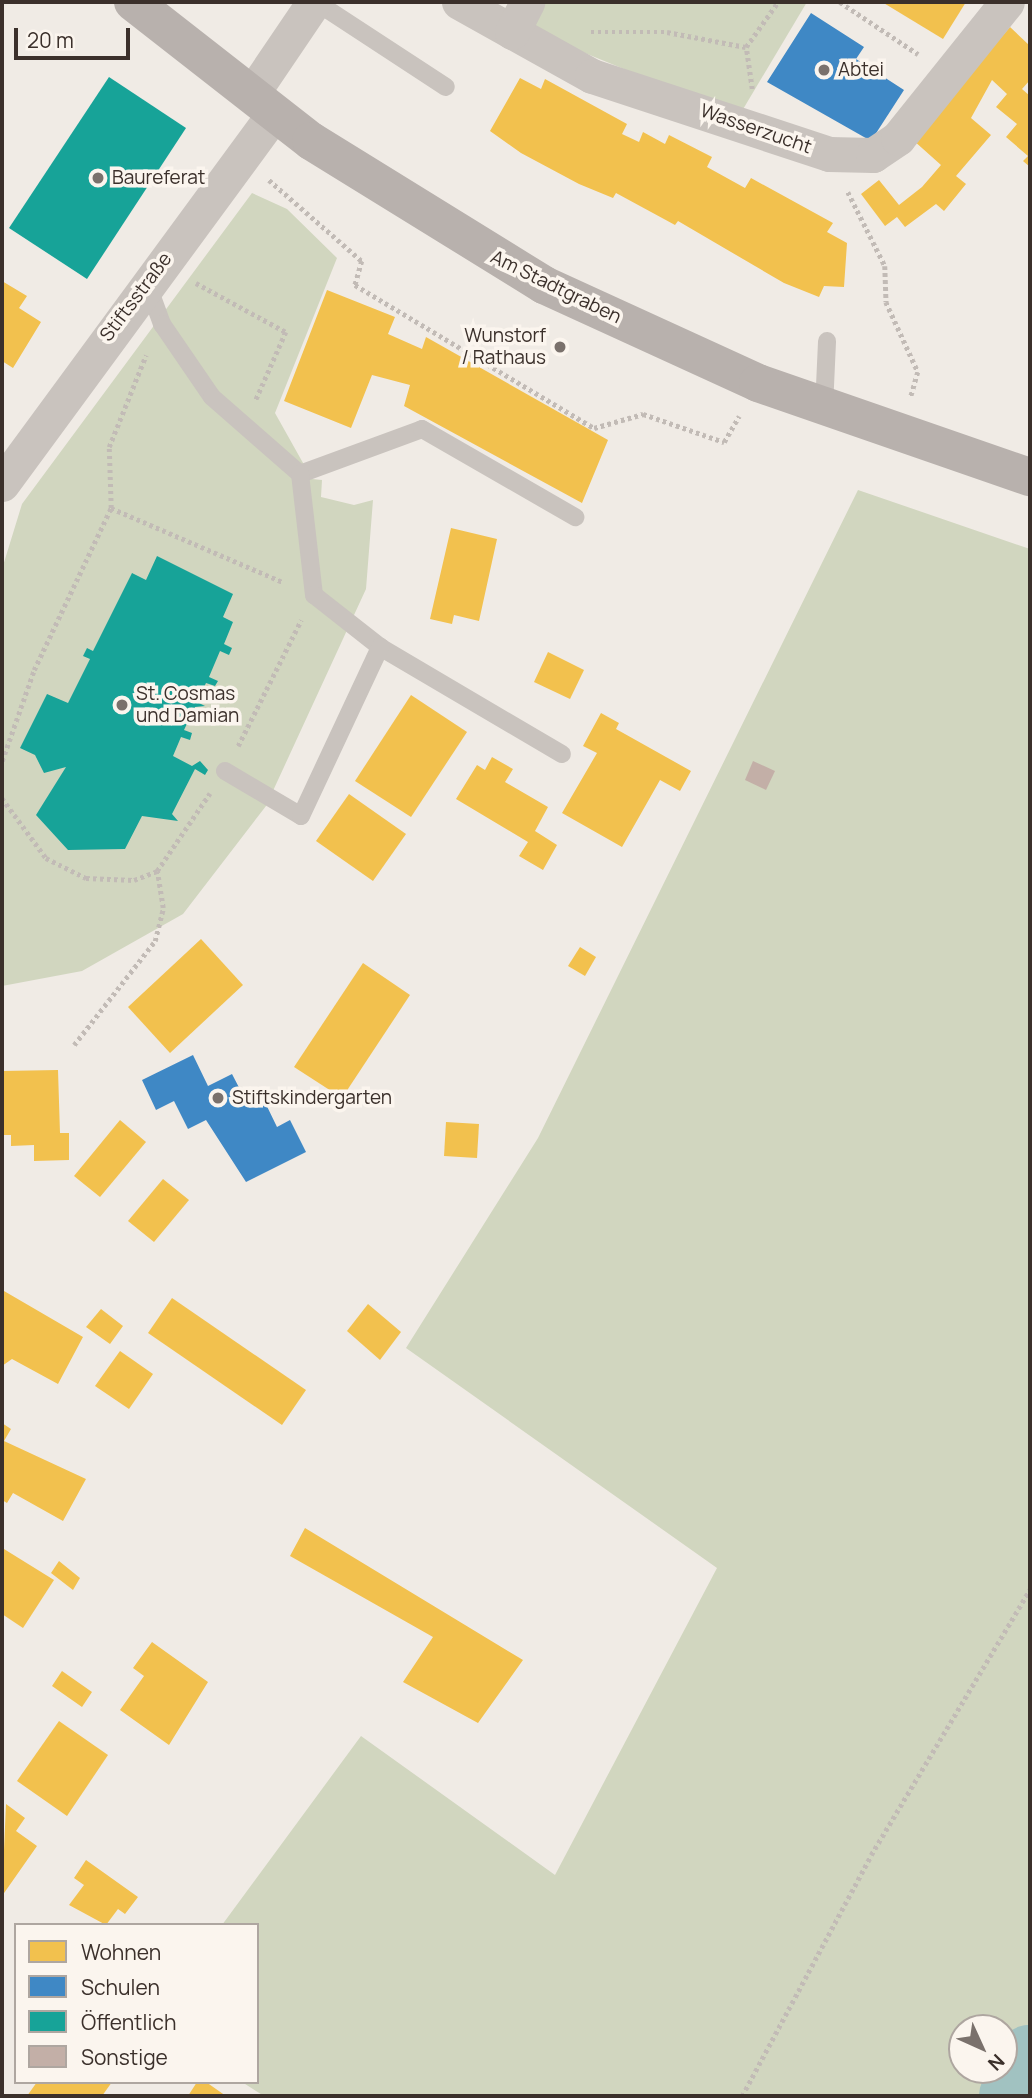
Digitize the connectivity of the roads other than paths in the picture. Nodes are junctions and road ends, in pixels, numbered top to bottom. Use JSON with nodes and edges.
{"nodes":[{"id":1,"x":133,"y":2,"type":"edge"},
{"id":2,"x":315,"y":2,"type":"edge"},
{"id":3,"x":459,"y":2,"type":"edge"},
{"id":4,"x":1007,"y":2,"type":"edge"},
{"id":5,"x":519,"y":17,"type":"edge"},
{"id":6,"x":446,"y":87,"type":"dead end"},
{"id":7,"x":263,"y":104,"type":"junction"},
{"id":8,"x":155,"y":273,"type":"junction"},
{"id":9,"x":827,"y":341,"type":"dead end"},
{"id":10,"x":824,"y":408,"type":"junction"},
{"id":11,"x":300,"y":474,"type":"junction"},
{"id":12,"x":1030,"y":477,"type":"edge"},
{"id":13,"x":2,"y":484,"type":"edge"},
{"id":14,"x":575,"y":516,"type":"dead end"},
{"id":15,"x":380,"y":647,"type":"junction"},
{"id":16,"x":562,"y":754,"type":"dead end"},
{"id":17,"x":225,"y":771,"type":"road end"}],
"edges":[{"from":1,"to":7,"type":"main road","name":"Am Stadtgraben"},
{"from":2,"to":6,"type":"lane"},
{"from":2,"to":7,"type":"street","name":"Stiftsstraße"},
{"from":3,"to":5,"type":"street","name":"Wasserzucht"},
{"from":4,"to":5,"type":"street","name":"Wasserzucht"},
{"from":7,"to":8,"type":"street","name":"Stiftsstraße"},
{"from":7,"to":10,"type":"main road","name":"Am Stadtgraben"},
{"from":8,"to":11,"type":"lane"},
{"from":8,"to":13,"type":"street","name":"Stiftsstraße"},
{"from":9,"to":10,"type":"lane"},
{"from":10,"to":12,"type":"main road","name":"Am Stadtgraben"},
{"from":11,"to":14,"type":"lane"},
{"from":11,"to":15,"type":"lane"},
{"from":15,"to":16,"type":"lane"},
{"from":15,"to":17,"type":"lane"}]}
